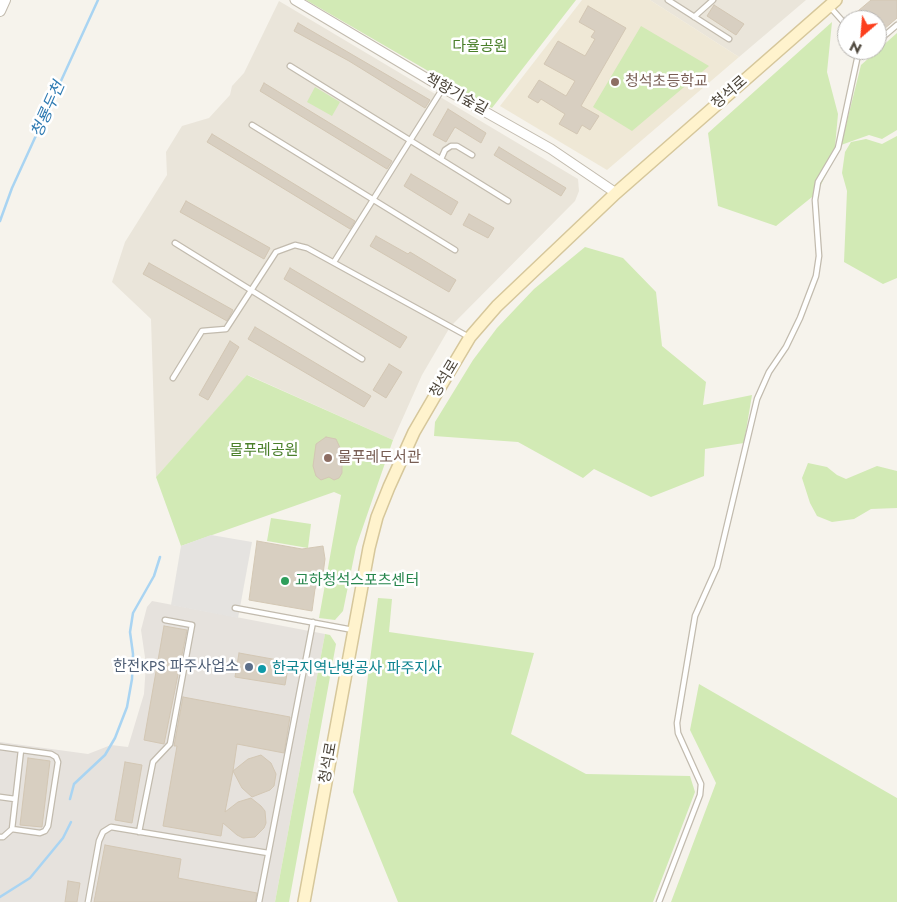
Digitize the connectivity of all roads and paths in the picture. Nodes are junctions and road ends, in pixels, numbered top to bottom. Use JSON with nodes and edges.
{"nodes":[{"id":1,"x":5,"y":0,"type":"edge"},
{"id":2,"x":295,"y":0,"type":"edge"},
{"id":3,"x":668,"y":0,"type":"edge"},
{"id":4,"x":713,"y":0,"type":"edge"},
{"id":5,"x":832,"y":3,"type":"edge"},
{"id":6,"x":0,"y":11,"type":"edge"},
{"id":7,"x":694,"y":17,"type":"junction"},
{"id":8,"x":897,"y":25,"type":"edge"},
{"id":9,"x":887,"y":34,"type":"edge"},
{"id":10,"x":729,"y":39,"type":"dead end"},
{"id":11,"x":857,"y":60,"type":"edge"},
{"id":12,"x":290,"y":66,"type":"dead end"},
{"id":13,"x":443,"y":88,"type":"junction"},
{"id":14,"x":252,"y":125,"type":"dead end"},
{"id":15,"x":410,"y":140,"type":"junction"},
{"id":16,"x":472,"y":155,"type":"dead end"},
{"id":17,"x":440,"y":159,"type":"junction"},
{"id":18,"x":616,"y":193,"type":"junction"},
{"id":19,"x":373,"y":200,"type":"junction"},
{"id":20,"x":508,"y":201,"type":"dead end"},
{"id":21,"x":175,"y":243,"type":"dead end"},
{"id":22,"x":455,"y":250,"type":"dead end"},
{"id":23,"x":334,"y":262,"type":"junction"},
{"id":24,"x":251,"y":290,"type":"junction"},
{"id":25,"x":470,"y":337,"type":"junction"},
{"id":26,"x":362,"y":359,"type":"dead end"},
{"id":27,"x":173,"y":378,"type":"dead end"},
{"id":28,"x":235,"y":608,"type":"dead end"},
{"id":29,"x":166,"y":620,"type":"dead end"},
{"id":30,"x":314,"y":622,"type":"junction"},
{"id":31,"x":353,"y":630,"type":"junction"},
{"id":32,"x":0,"y":747,"type":"edge"},
{"id":33,"x":20,"y":750,"type":"junction"},
{"id":34,"x":0,"y":797,"type":"edge"},
{"id":35,"x":15,"y":799,"type":"junction"},
{"id":36,"x":12,"y":829,"type":"junction"},
{"id":37,"x":139,"y":832,"type":"junction"},
{"id":38,"x":0,"y":836,"type":"edge"},
{"id":39,"x":268,"y":854,"type":"junction"},
{"id":40,"x":88,"y":902,"type":"edge"},
{"id":41,"x":259,"y":902,"type":"edge"},
{"id":42,"x":304,"y":902,"type":"edge"},
{"id":43,"x":659,"y":902,"type":"edge"}],
"edges":[{"from":1,"to":6,"type":"street"},
{"from":2,"to":13,"type":"street","name":"책향기숲길"},
{"from":3,"to":7,"type":"lane"},
{"from":4,"to":7,"type":"lane"},
{"from":5,"to":18,"type":"main road","name":"청석로"},
{"from":7,"to":10,"type":"lane"},
{"from":8,"to":9,"type":"lane"},
{"from":11,"to":43,"type":"lane"},
{"from":12,"to":15,"type":"lane"},
{"from":13,"to":15,"type":"lane"},
{"from":13,"to":18,"type":"street","name":"책향기숲길"},
{"from":14,"to":19,"type":"lane"},
{"from":15,"to":17,"type":"lane"},
{"from":15,"to":19,"type":"lane"},
{"from":16,"to":17,"type":"lane"},
{"from":17,"to":20,"type":"lane"},
{"from":18,"to":25,"type":"main road","name":"청석로"},
{"from":19,"to":22,"type":"lane"},
{"from":19,"to":23,"type":"lane"},
{"from":21,"to":24,"type":"lane"},
{"from":23,"to":24,"type":"lane"},
{"from":23,"to":25,"type":"lane"},
{"from":24,"to":26,"type":"lane"},
{"from":24,"to":27,"type":"lane"},
{"from":25,"to":31,"type":"main road","name":"청석로"},
{"from":28,"to":30,"type":"lane"},
{"from":29,"to":37,"type":"lane"},
{"from":30,"to":31,"type":"lane"},
{"from":30,"to":39,"type":"lane"},
{"from":31,"to":42,"type":"main road","name":"청석로"},
{"from":32,"to":33,"type":"lane"},
{"from":33,"to":35,"type":"lane"},
{"from":33,"to":36,"type":"lane"},
{"from":34,"to":35,"type":"lane"},
{"from":35,"to":36,"type":"lane"},
{"from":36,"to":38,"type":"lane"},
{"from":37,"to":39,"type":"lane"},
{"from":37,"to":40,"type":"lane"},
{"from":39,"to":41,"type":"lane"}]}
